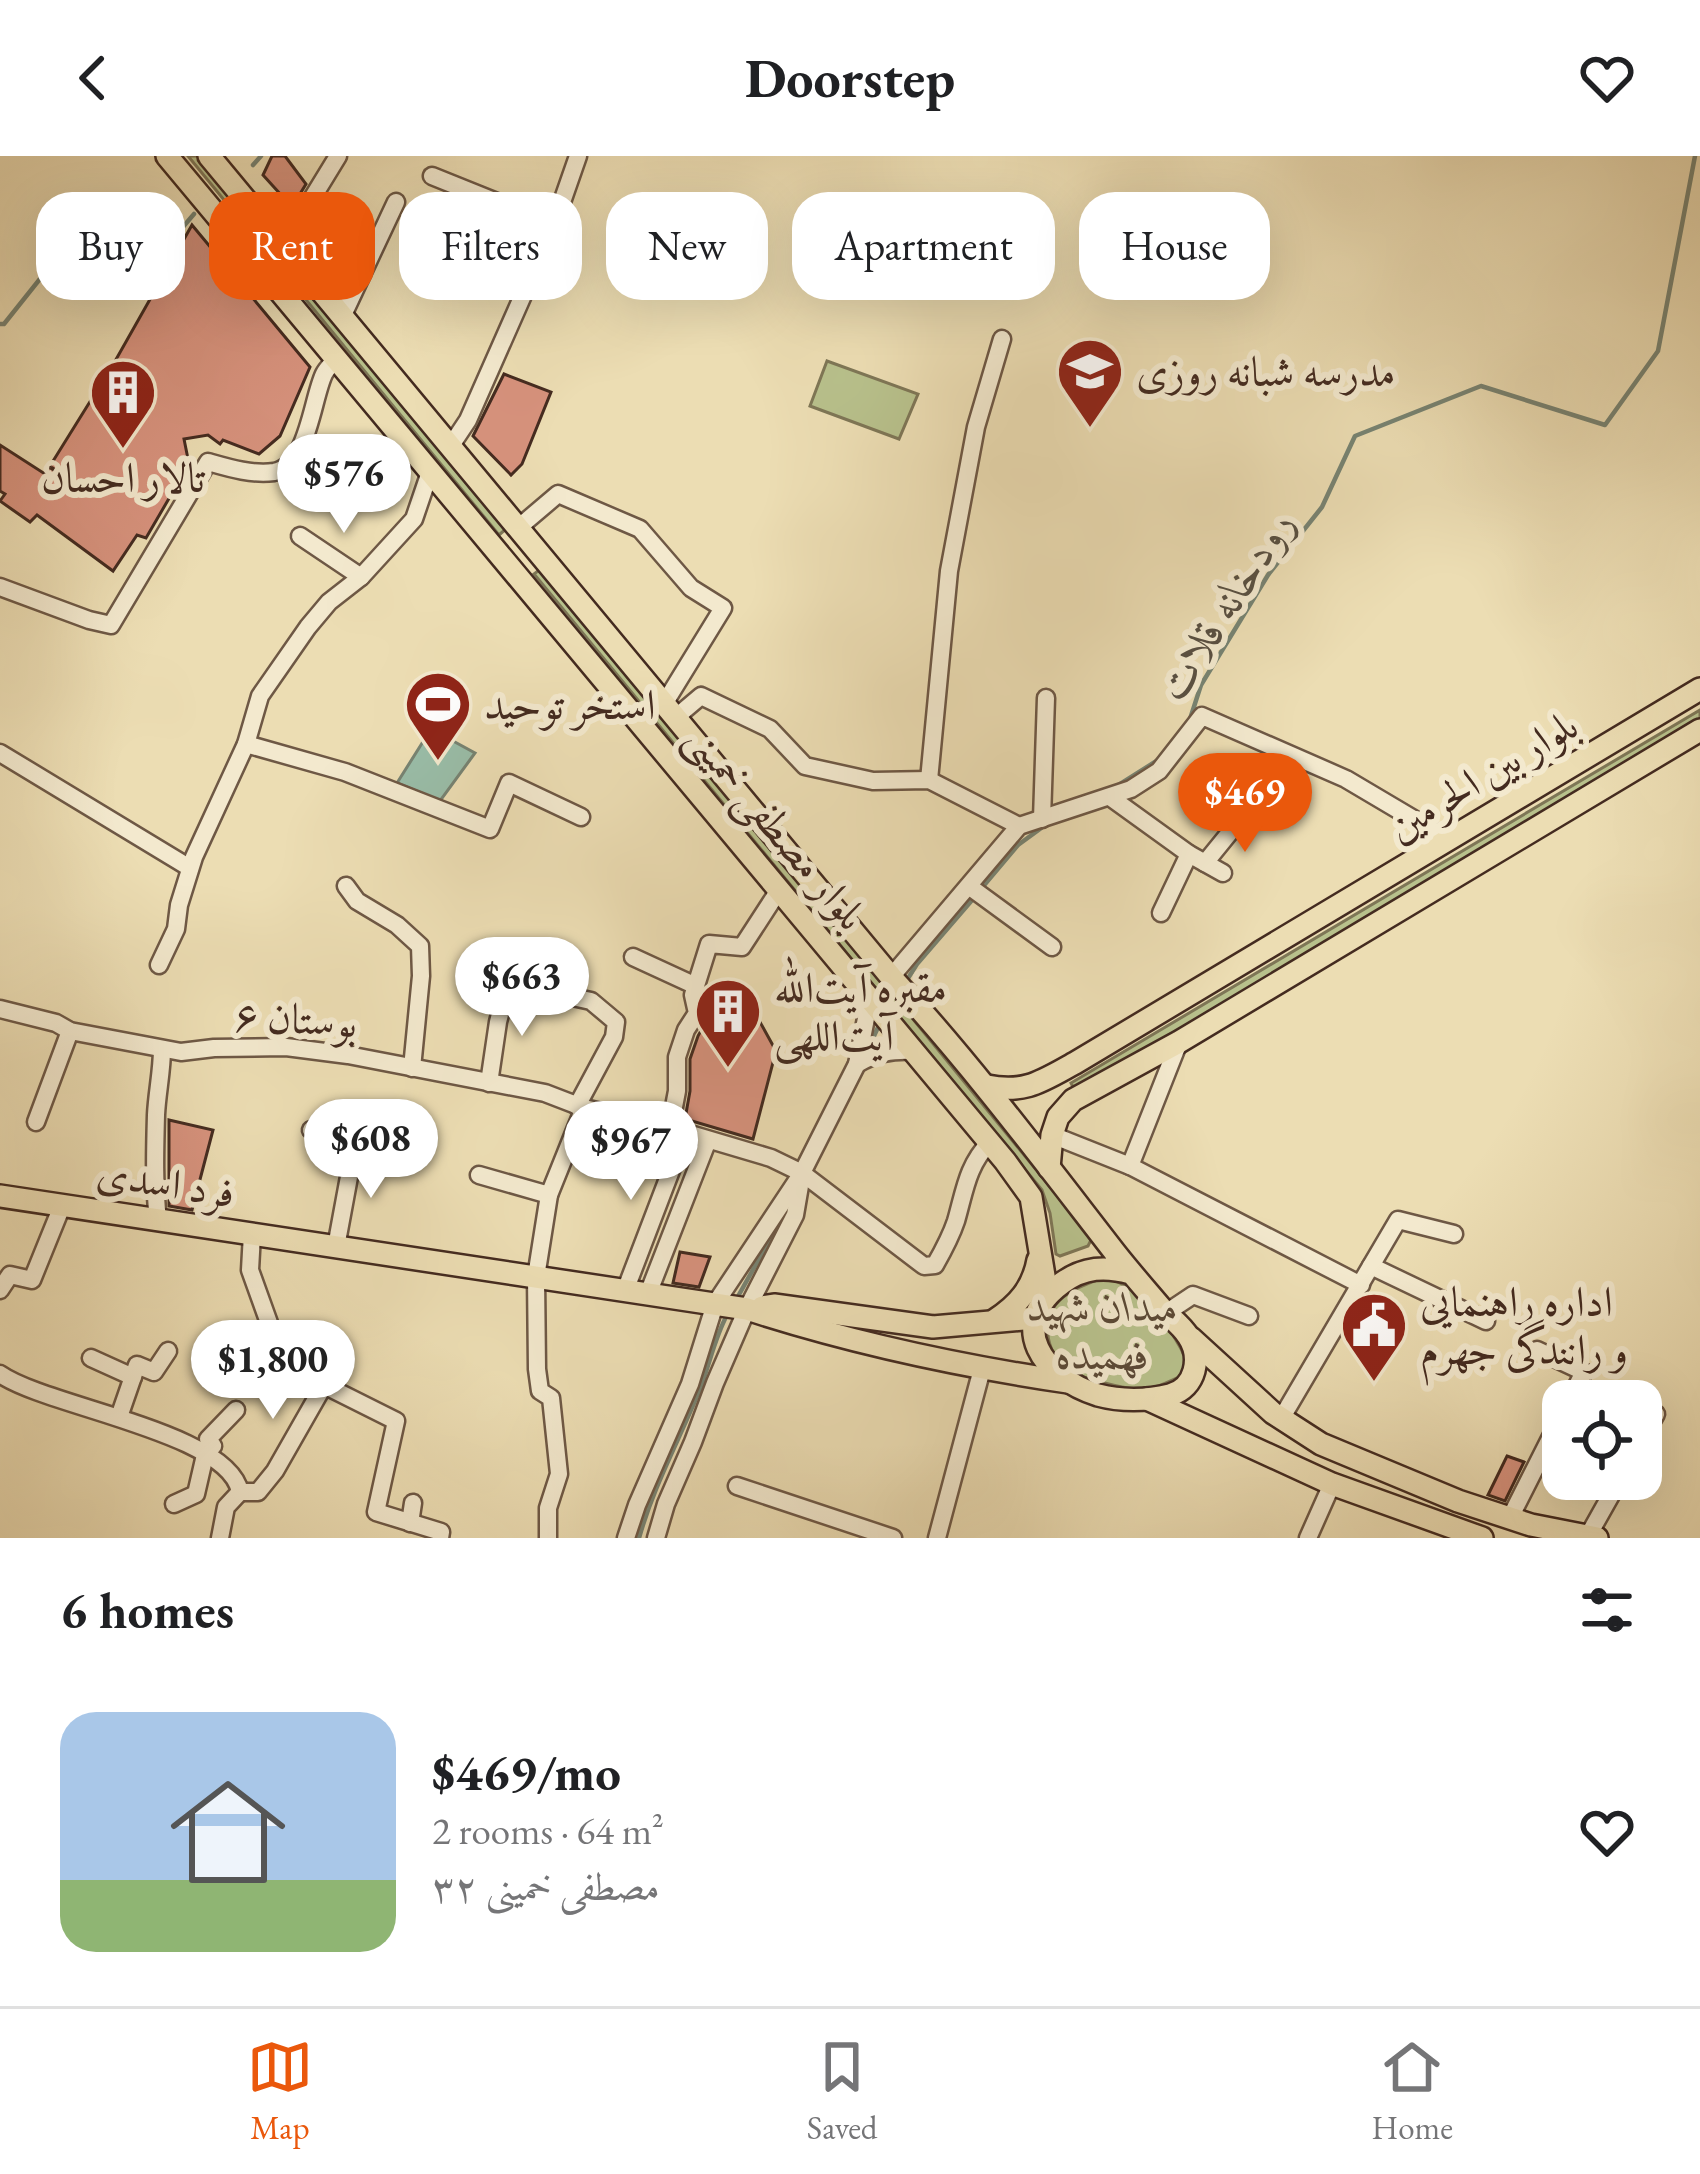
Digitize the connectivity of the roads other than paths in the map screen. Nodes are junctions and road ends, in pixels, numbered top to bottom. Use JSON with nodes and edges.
{"nodes":[{"id":1,"x":166,"y":156,"type":"edge"},
{"id":2,"x":208,"y":156,"type":"edge"},
{"id":3,"x":338,"y":156,"type":"edge"},
{"id":4,"x":578,"y":156,"type":"edge"},
{"id":5,"x":432,"y":176,"type":"dead end"},
{"id":6,"x":238,"y":192,"type":"edge"},
{"id":7,"x":316,"y":192,"type":"edge"},
{"id":8,"x":472,"y":192,"type":"edge"},
{"id":9,"x":565,"y":192,"type":"edge"},
{"id":10,"x":396,"y":202,"type":"dead end"},
{"id":11,"x":330,"y":300,"type":"edge"},
{"id":12,"x":521,"y":300,"type":"edge"},
{"id":13,"x":343,"y":315,"type":"junction"},
{"id":14,"x":1002,"y":339,"type":"dead end"},
{"id":15,"x":336,"y":358,"type":"junction"},
{"id":16,"x":450,"y":446,"type":"junction"},
{"id":17,"x":430,"y":472,"type":"junction"},
{"id":18,"x":518,"y":528,"type":"junction"},
{"id":19,"x":300,"y":536,"type":"dead end"},
{"id":20,"x":534,"y":547,"type":"junction"},
{"id":21,"x":509,"y":566,"type":"junction"},
{"id":22,"x":361,"y":577,"type":"junction"},
{"id":23,"x":0,"y":587,"type":"edge"},
{"id":24,"x":1700,"y":689,"type":"edge"},
{"id":25,"x":1046,"y":698,"type":"dead end"},
{"id":26,"x":670,"y":711,"type":"junction"},
{"id":27,"x":1700,"y":730,"type":"edge"},
{"id":28,"x":246,"y":744,"type":"junction"},
{"id":29,"x":0,"y":753,"type":"edge"},
{"id":30,"x":929,"y":780,"type":"junction"},
{"id":31,"x":1110,"y":797,"type":"junction"},
{"id":32,"x":1244,"y":814,"type":"dead end"},
{"id":33,"x":580,"y":817,"type":"dead end"},
{"id":34,"x":1042,"y":819,"type":"junction"},
{"id":35,"x":1019,"y":826,"type":"junction"},
{"id":36,"x":1449,"y":840,"type":"junction"},
{"id":37,"x":1197,"y":858,"type":"junction"},
{"id":38,"x":190,"y":868,"type":"junction"},
{"id":39,"x":1223,"y":873,"type":"dead end"},
{"id":40,"x":346,"y":886,"type":"dead end"},
{"id":41,"x":970,"y":887,"type":"junction"},
{"id":42,"x":779,"y":890,"type":"junction"},
{"id":43,"x":1161,"y":913,"type":"dead end"},
{"id":44,"x":1052,"y":947,"type":"dead end"},
{"id":45,"x":633,"y":957,"type":"dead end"},
{"id":46,"x":160,"y":965,"type":"dead end"},
{"id":47,"x":892,"y":978,"type":"junction"},
{"id":48,"x":507,"y":986,"type":"dead end"},
{"id":49,"x":696,"y":986,"type":"junction"},
{"id":50,"x":540,"y":990,"type":"dead end"},
{"id":51,"x":871,"y":999,"type":"junction"},
{"id":52,"x":0,"y":1009,"type":"edge"},
{"id":53,"x":70,"y":1031,"type":"junction"},
{"id":54,"x":1179,"y":1042,"type":"junction"},
{"id":55,"x":162,"y":1049,"type":"junction"},
{"id":56,"x":913,"y":1050,"type":"junction"},
{"id":57,"x":857,"y":1064,"type":"junction"},
{"id":58,"x":412,"y":1068,"type":"junction"},
{"id":59,"x":1055,"y":1074,"type":"junction"},
{"id":60,"x":489,"y":1083,"type":"junction"},
{"id":61,"x":987,"y":1086,"type":"junction"},
{"id":62,"x":1073,"y":1100,"type":"junction"},
{"id":63,"x":580,"y":1107,"type":"junction"},
{"id":64,"x":37,"y":1122,"type":"dead end"},
{"id":65,"x":311,"y":1130,"type":"dead end"},
{"id":66,"x":673,"y":1134,"type":"junction"},
{"id":67,"x":1052,"y":1135,"type":"junction"},
{"id":68,"x":356,"y":1139,"type":"junction"},
{"id":69,"x":990,"y":1142,"type":"junction"},
{"id":70,"x":401,"y":1147,"type":"dead end"},
{"id":71,"x":705,"y":1147,"type":"junction"},
{"id":72,"x":1130,"y":1166,"type":"junction"},
{"id":73,"x":1048,"y":1168,"type":"junction"},
{"id":74,"x":802,"y":1173,"type":"junction"},
{"id":75,"x":479,"y":1175,"type":"dead end"},
{"id":76,"x":549,"y":1195,"type":"junction"},
{"id":77,"x":0,"y":1196,"type":"edge"},
{"id":78,"x":62,"y":1206,"type":"junction"},
{"id":79,"x":158,"y":1220,"type":"junction"},
{"id":80,"x":252,"y":1234,"type":"junction"},
{"id":81,"x":1454,"y":1234,"type":"dead end"},
{"id":82,"x":336,"y":1247,"type":"junction"},
{"id":83,"x":1040,"y":1247,"type":"junction"},
{"id":84,"x":1371,"y":1266,"type":"junction"},
{"id":85,"x":1131,"y":1273,"type":"junction"},
{"id":86,"x":536,"y":1277,"type":"junction"},
{"id":87,"x":1361,"y":1285,"type":"junction"},
{"id":88,"x":638,"y":1288,"type":"junction"},
{"id":89,"x":0,"y":1290,"type":"edge"},
{"id":90,"x":1047,"y":1294,"type":"junction"},
{"id":91,"x":715,"y":1304,"type":"junction"},
{"id":92,"x":747,"y":1309,"type":"junction"},
{"id":93,"x":1166,"y":1313,"type":"junction"},
{"id":94,"x":1249,"y":1316,"type":"dead end"},
{"id":95,"x":1035,"y":1318,"type":"junction"},
{"id":96,"x":1486,"y":1321,"type":"dead end"},
{"id":97,"x":991,"y":1323,"type":"junction"},
{"id":98,"x":1190,"y":1337,"type":"junction"},
{"id":99,"x":1537,"y":1350,"type":"dead end"},
{"id":100,"x":168,"y":1351,"type":"dead end"},
{"id":101,"x":91,"y":1358,"type":"dead end"},
{"id":102,"x":982,"y":1369,"type":"junction"},
{"id":103,"x":0,"y":1374,"type":"edge"},
{"id":104,"x":133,"y":1377,"type":"junction"},
{"id":105,"x":1580,"y":1380,"type":"edge"},
{"id":106,"x":1069,"y":1382,"type":"junction"},
{"id":107,"x":323,"y":1385,"type":"junction"},
{"id":108,"x":1147,"y":1399,"type":"junction"},
{"id":109,"x":236,"y":1410,"type":"dead end"},
{"id":110,"x":119,"y":1417,"type":"junction"},
{"id":111,"x":1281,"y":1418,"type":"junction"},
{"id":112,"x":205,"y":1455,"type":"junction"},
{"id":113,"x":1542,"y":1455,"type":"edge"},
{"id":114,"x":1332,"y":1484,"type":"junction"},
{"id":115,"x":737,"y":1486,"type":"dead end"},
{"id":116,"x":240,"y":1492,"type":"junction"},
{"id":117,"x":1610,"y":1500,"type":"edge"},
{"id":118,"x":413,"y":1503,"type":"dead end"},
{"id":119,"x":175,"y":1504,"type":"dead end"},
{"id":120,"x":1510,"y":1518,"type":"junction"},
{"id":121,"x":410,"y":1522,"type":"junction"},
{"id":122,"x":1450,"y":1533,"type":"edge"},
{"id":123,"x":1593,"y":1537,"type":"edge"},
{"id":124,"x":220,"y":1538,"type":"edge"},
{"id":125,"x":440,"y":1538,"type":"edge"},
{"id":126,"x":548,"y":1538,"type":"edge"},
{"id":127,"x":626,"y":1538,"type":"edge"},
{"id":128,"x":656,"y":1538,"type":"edge"},
{"id":129,"x":893,"y":1538,"type":"edge"},
{"id":130,"x":937,"y":1538,"type":"edge"},
{"id":131,"x":1308,"y":1538,"type":"edge"},
{"id":132,"x":1482,"y":1538,"type":"edge"}],
"edges":[{"from":1,"to":15,"type":"main road","name":"بلوار مصطفی خمینی"},
{"from":2,"to":6,"type":"main road","name":"بلوار مصطفی خمینی"},
{"from":3,"to":7,"type":"street"},
{"from":4,"to":9,"type":"street"},
{"from":5,"to":8,"type":"street"},
{"from":10,"to":13,"type":"street"},
{"from":11,"to":13,"type":"main road","name":"بلوار مصطفی خمینی"},
{"from":12,"to":16,"type":"street"},
{"from":13,"to":16,"type":"main road","name":"بلوار مصطفی خمینی"},
{"from":14,"to":30,"type":"street"},
{"from":15,"to":17,"type":"main road","name":"بلوار مصطفی خمینی"},
{"from":15,"to":23,"type":"street"},
{"from":16,"to":18,"type":"main road","name":"بلوار مصطفی خمینی"},
{"from":17,"to":21,"type":"main road","name":"بلوار مصطفی خمینی"},
{"from":17,"to":22,"type":"street"},
{"from":18,"to":20,"type":"main road","name":"بلوار مصطفی خمینی"},
{"from":18,"to":26,"type":"street"},
{"from":19,"to":22,"type":"street"},
{"from":20,"to":21,"type":"main road"},
{"from":20,"to":26,"type":"main road","name":"بلوار مصطفی خمینی"},
{"from":21,"to":42,"type":"main road","name":"بلوار مصطفی خمینی"},
{"from":22,"to":28,"type":"street"},
{"from":24,"to":36,"type":"main road","name":"بلوار بین الحرمین"},
{"from":25,"to":34,"type":"street"},
{"from":26,"to":30,"type":"street"},
{"from":26,"to":47,"type":"main road","name":"بلوار مصطفی خمینی"},
{"from":27,"to":54,"type":"main road","name":"بلوار بین الحرمین"},
{"from":28,"to":33,"type":"street"},
{"from":28,"to":38,"type":"street"},
{"from":29,"to":38,"type":"street"},
{"from":30,"to":35,"type":"street"},
{"from":31,"to":34,"type":"street"},
{"from":31,"to":36,"type":"street"},
{"from":31,"to":37,"type":"street"},
{"from":32,"to":37,"type":"street"},
{"from":34,"to":35,"type":"street"},
{"from":35,"to":41,"type":"street"},
{"from":36,"to":59,"type":"main road","name":"بلوار بین الحرمین"},
{"from":37,"to":39,"type":"street"},
{"from":37,"to":43,"type":"street"},
{"from":38,"to":46,"type":"street"},
{"from":40,"to":58,"type":"street"},
{"from":41,"to":44,"type":"street"},
{"from":41,"to":47,"type":"street"},
{"from":42,"to":49,"type":"street"},
{"from":42,"to":51,"type":"main road","name":"بلوار مصطفی خمینی"},
{"from":45,"to":49,"type":"street"},
{"from":47,"to":61,"type":"main road","name":"بلوار مصطفی خمینی"},
{"from":48,"to":60,"type":"street"},
{"from":49,"to":66,"type":"street"},
{"from":50,"to":63,"type":"street"},
{"from":51,"to":56,"type":"main road","name":"بلوار مصطفی خمینی"},
{"from":51,"to":57,"type":"street"},
{"from":52,"to":53,"type":"street","name":"بوستان ۶"},
{"from":53,"to":55,"type":"street","name":"بوستان ۶"},
{"from":53,"to":64,"type":"street"},
{"from":54,"to":62,"type":"main road","name":"بلوار بین الحرمین"},
{"from":54,"to":72,"type":"street"},
{"from":55,"to":58,"type":"street","name":"بوستان ۶"},
{"from":55,"to":79,"type":"street"},
{"from":56,"to":57,"type":"street"},
{"from":56,"to":69,"type":"main road","name":"بلوار مصطفی خمینی"},
{"from":57,"to":74,"type":"street"},
{"from":58,"to":60,"type":"street","name":"بوستان ۶"},
{"from":59,"to":61,"type":"main road","name":"بلوار بین الحرمین"},
{"from":59,"to":62,"type":"main road"},
{"from":60,"to":63,"type":"street","name":"بوستان ۶"},
{"from":61,"to":73,"type":"main road","name":"بلوار مصطفی خمینی"},
{"from":62,"to":67,"type":"main road"},
{"from":63,"to":66,"type":"street","name":"بوستان ۶"},
{"from":63,"to":76,"type":"street"},
{"from":65,"to":68,"type":"street"},
{"from":66,"to":71,"type":"street","name":"بوستان ۶"},
{"from":66,"to":88,"type":"street"},
{"from":67,"to":72,"type":"street"},
{"from":67,"to":73,"type":"main road"},
{"from":68,"to":70,"type":"street"},
{"from":68,"to":82,"type":"street"},
{"from":69,"to":74,"type":"street","name":"بوستان ۶"},
{"from":69,"to":83,"type":"main road","name":"بلوار مصطفی خمینی"},
{"from":71,"to":74,"type":"street","name":"بوستان ۶"},
{"from":71,"to":88,"type":"street"},
{"from":72,"to":87,"type":"street"},
{"from":73,"to":85,"type":"main road","name":"بلوار مصطفی خمینی"},
{"from":74,"to":91,"type":"street"},
{"from":74,"to":92,"type":"street"},
{"from":75,"to":76,"type":"street"},
{"from":76,"to":86,"type":"street"},
{"from":77,"to":78,"type":"main road","name":"فرد اسدی"},
{"from":78,"to":79,"type":"main road","name":"فرد اسدی"},
{"from":78,"to":89,"type":"street"},
{"from":79,"to":80,"type":"main road","name":"فرد اسدی"},
{"from":80,"to":82,"type":"main road","name":"فرد اسدی"},
{"from":80,"to":107,"type":"street"},
{"from":81,"to":84,"type":"street"},
{"from":82,"to":86,"type":"main road","name":"فرد اسدی"},
{"from":83,"to":90,"type":"main road","name":"بلوار مصطفی خمینی"},
{"from":83,"to":97,"type":"main road"},
{"from":84,"to":87,"type":"street"},
{"from":84,"to":96,"type":"street"},
{"from":85,"to":90,"type":"main road"},
{"from":85,"to":93,"type":"main road"},
{"from":86,"to":88,"type":"main road","name":"فرد اسدی"},
{"from":86,"to":126,"type":"street"},
{"from":87,"to":111,"type":"street"},
{"from":88,"to":91,"type":"main road","name":"فرد اسدی"},
{"from":90,"to":95,"type":"main road"},
{"from":91,"to":92,"type":"main road","name":"فرد اسدی"},
{"from":91,"to":127,"type":"street"},
{"from":92,"to":97,"type":"main road","name":"فرد اسدی"},
{"from":92,"to":102,"type":"main road","name":"فرد اسدی"},
{"from":92,"to":128,"type":"street"},
{"from":93,"to":94,"type":"street"},
{"from":93,"to":98,"type":"main road"},
{"from":95,"to":97,"type":"main road","name":"فرد اسدی"},
{"from":95,"to":106,"type":"main road"},
{"from":98,"to":108,"type":"main road"},
{"from":98,"to":111,"type":"main road"},
{"from":99,"to":105,"type":"street"},
{"from":100,"to":104,"type":"street"},
{"from":101,"to":104,"type":"street"},
{"from":102,"to":106,"type":"main road","name":"فرد اسدی"},
{"from":102,"to":130,"type":"street"},
{"from":103,"to":110,"type":"street"},
{"from":104,"to":110,"type":"street"},
{"from":106,"to":108,"type":"main road"},
{"from":107,"to":116,"type":"street"},
{"from":107,"to":121,"type":"street"},
{"from":108,"to":114,"type":"main road"},
{"from":109,"to":112,"type":"street"},
{"from":110,"to":112,"type":"street"},
{"from":111,"to":120,"type":"main road"},
{"from":112,"to":116,"type":"street"},
{"from":112,"to":119,"type":"street"},
{"from":113,"to":120,"type":"street"},
{"from":114,"to":122,"type":"main road"},
{"from":114,"to":131,"type":"street"},
{"from":115,"to":129,"type":"street"},
{"from":116,"to":124,"type":"street"},
{"from":117,"to":123,"type":"street"},
{"from":118,"to":121,"type":"street"},
{"from":120,"to":123,"type":"main road"},
{"from":121,"to":125,"type":"street"},
{"from":122,"to":132,"type":"main road"}]}
